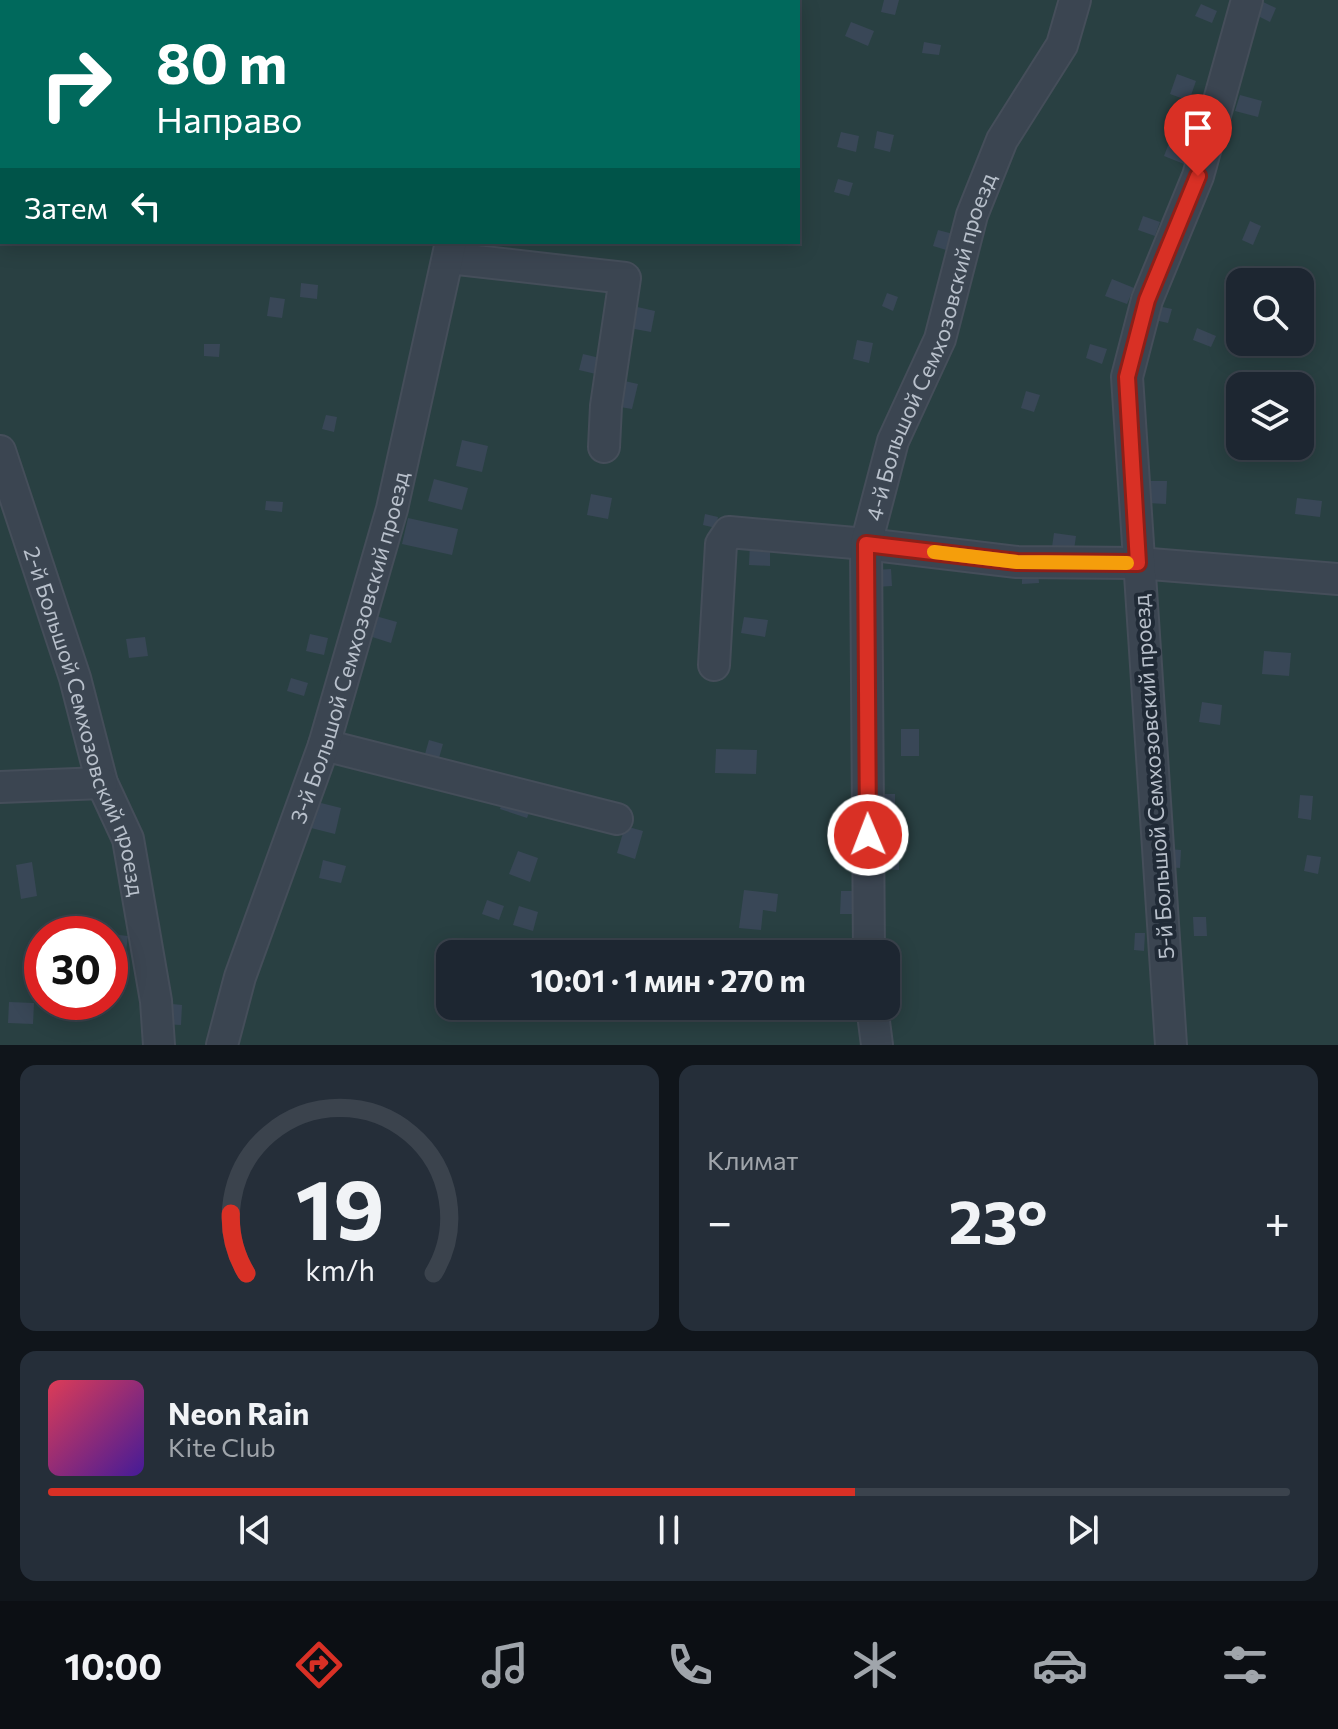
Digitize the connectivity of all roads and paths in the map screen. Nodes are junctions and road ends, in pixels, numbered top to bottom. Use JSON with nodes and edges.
{"nodes":[{"id":1,"x":1075,"y":0,"type":"edge"},
{"id":2,"x":1247,"y":0,"type":"edge"},
{"id":3,"x":450,"y":250,"type":"edge"},
{"id":4,"x":604,"y":447,"type":"dead end"},
{"id":5,"x":0,"y":451,"type":"edge"},
{"id":6,"x":866,"y":544,"type":"junction"},
{"id":7,"x":1138,"y":563,"type":"junction"},
{"id":8,"x":1338,"y":579,"type":"edge"},
{"id":9,"x":714,"y":665,"type":"dead end"},
{"id":10,"x":324,"y":745,"type":"junction"},
{"id":11,"x":102,"y":783,"type":"junction"},
{"id":12,"x":0,"y":787,"type":"edge"},
{"id":13,"x":617,"y":819,"type":"dead end"},
{"id":14,"x":869,"y":940,"type":"edge"},
{"id":15,"x":874,"y":1020,"type":"edge"},
{"id":16,"x":159,"y":1045,"type":"edge"},
{"id":17,"x":222,"y":1045,"type":"edge"},
{"id":18,"x":877,"y":1045,"type":"edge"},
{"id":19,"x":1171,"y":1045,"type":"edge"}],
"edges":[{"from":1,"to":6,"type":"street","name":"4-й Большой Семхозовский проезд"},
{"from":2,"to":7,"type":"street","name":"5-й Большой Семхозовский проезд"},
{"from":3,"to":4,"type":"street"},
{"from":3,"to":10,"type":"street","name":"3-й Большой Семхозовский проезд"},
{"from":5,"to":11,"type":"street","name":"2-й Большой Семхозовский проезд"},
{"from":6,"to":7,"type":"street"},
{"from":6,"to":9,"type":"street"},
{"from":6,"to":14,"type":"street","name":"4-й Большой Семхозовский проезд"},
{"from":7,"to":8,"type":"street"},
{"from":7,"to":19,"type":"street","name":"5-й Большой Семхозовский проезд"},
{"from":10,"to":13,"type":"street"},
{"from":10,"to":17,"type":"street","name":"3-й Большой Семхозовский проезд"},
{"from":11,"to":12,"type":"street"},
{"from":11,"to":16,"type":"street","name":"2-й Большой Семхозовский проезд"},
{"from":15,"to":18,"type":"street"}]}
